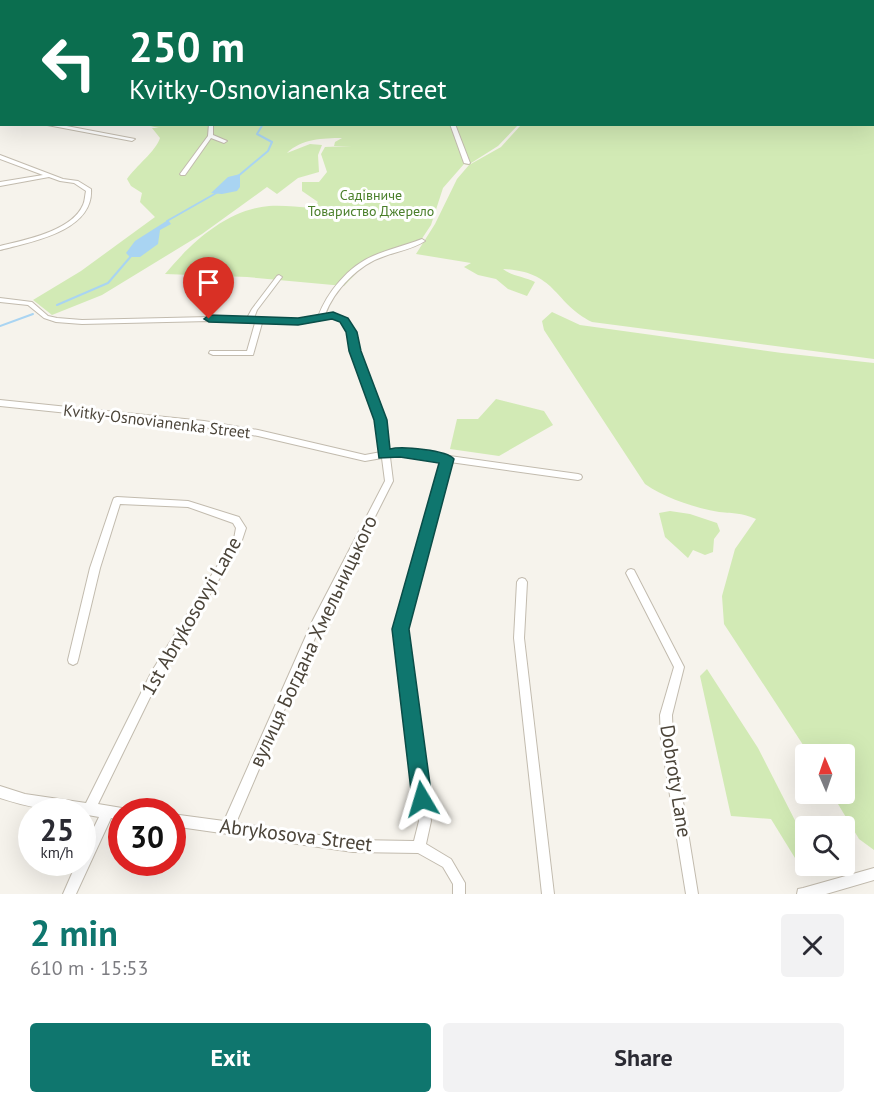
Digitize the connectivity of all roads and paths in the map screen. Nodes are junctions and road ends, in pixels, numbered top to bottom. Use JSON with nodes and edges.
{"nodes":[{"id":1,"x":57,"y":126,"type":"edge"},
{"id":2,"x":210,"y":126,"type":"edge"},
{"id":3,"x":453,"y":126,"type":"edge"},
{"id":4,"x":210,"y":136,"type":"junction"},
{"id":5,"x":132,"y":139,"type":"dead end"},
{"id":6,"x":224,"y":141,"type":"dead end"},
{"id":7,"x":0,"y":157,"type":"edge"},
{"id":8,"x":467,"y":163,"type":"dead end"},
{"id":9,"x":52,"y":174,"type":"junction"},
{"id":10,"x":183,"y":174,"type":"dead end"},
{"id":11,"x":0,"y":184,"type":"edge"},
{"id":12,"x":422,"y":241,"type":"dead end"},
{"id":13,"x":0,"y":248,"type":"edge"},
{"id":14,"x":279,"y":277,"type":"dead end"},
{"id":15,"x":0,"y":300,"type":"edge"},
{"id":16,"x":321,"y":316,"type":"junction"},
{"id":17,"x":250,"y":320,"type":"junction"},
{"id":18,"x":259,"y":321,"type":"junction"},
{"id":19,"x":213,"y":352,"type":"dead end"},
{"id":20,"x":0,"y":403,"type":"edge"},
{"id":21,"x":384,"y":455,"type":"junction"},
{"id":22,"x":447,"y":459,"type":"junction"},
{"id":23,"x":578,"y":477,"type":"dead end"},
{"id":24,"x":631,"y":573,"type":"dead end"},
{"id":25,"x":522,"y":582,"type":"dead end"},
{"id":26,"x":73,"y":660,"type":"dead end"},
{"id":27,"x":0,"y":792,"type":"edge"},
{"id":28,"x":19,"y":798,"type":"edge"},
{"id":29,"x":94,"y":798,"type":"edge"},
{"id":30,"x":186,"y":822,"type":"edge"},
{"id":31,"x":108,"y":825,"type":"edge"},
{"id":32,"x":228,"y":827,"type":"junction"},
{"id":33,"x":419,"y":847,"type":"junction"},
{"id":34,"x":874,"y":874,"type":"edge"},
{"id":35,"x":69,"y":894,"type":"edge"},
{"id":36,"x":459,"y":894,"type":"edge"},
{"id":37,"x":548,"y":894,"type":"edge"},
{"id":38,"x":692,"y":894,"type":"edge"},
{"id":39,"x":803,"y":894,"type":"edge"}],
"edges":[{"from":1,"to":5,"type":"street"},
{"from":2,"to":4,"type":"street"},
{"from":3,"to":8,"type":"street"},
{"from":4,"to":6,"type":"street"},
{"from":4,"to":10,"type":"street"},
{"from":7,"to":9,"type":"street"},
{"from":9,"to":11,"type":"street"},
{"from":9,"to":13,"type":"street"},
{"from":12,"to":16,"type":"street"},
{"from":14,"to":17,"type":"street"},
{"from":15,"to":17,"type":"street"},
{"from":16,"to":18,"type":"street"},
{"from":16,"to":21,"type":"street"},
{"from":17,"to":18,"type":"street"},
{"from":18,"to":19,"type":"street"},
{"from":20,"to":21,"type":"street","name":"Kvitky-Osnovianenka Street"},
{"from":21,"to":22,"type":"street","name":"Kvitky-Osnovianenka Street"},
{"from":21,"to":32,"type":"street","name":"вулиця Богдана Хмельницького"},
{"from":22,"to":23,"type":"street","name":"Kvitky-Osnovianenka Street"},
{"from":22,"to":33,"type":"street"},
{"from":24,"to":38,"type":"street","name":"Dobroty Lane"},
{"from":25,"to":37,"type":"street"},
{"from":26,"to":29,"type":"street","name":"1st Abrykosovyi Lane"},
{"from":27,"to":28,"type":"street"},
{"from":30,"to":32,"type":"street","name":"Abrykosova Street"},
{"from":31,"to":35,"type":"street"},
{"from":32,"to":33,"type":"street","name":"Abrykosova Street"},
{"from":33,"to":36,"type":"street"},
{"from":34,"to":39,"type":"street"}]}
